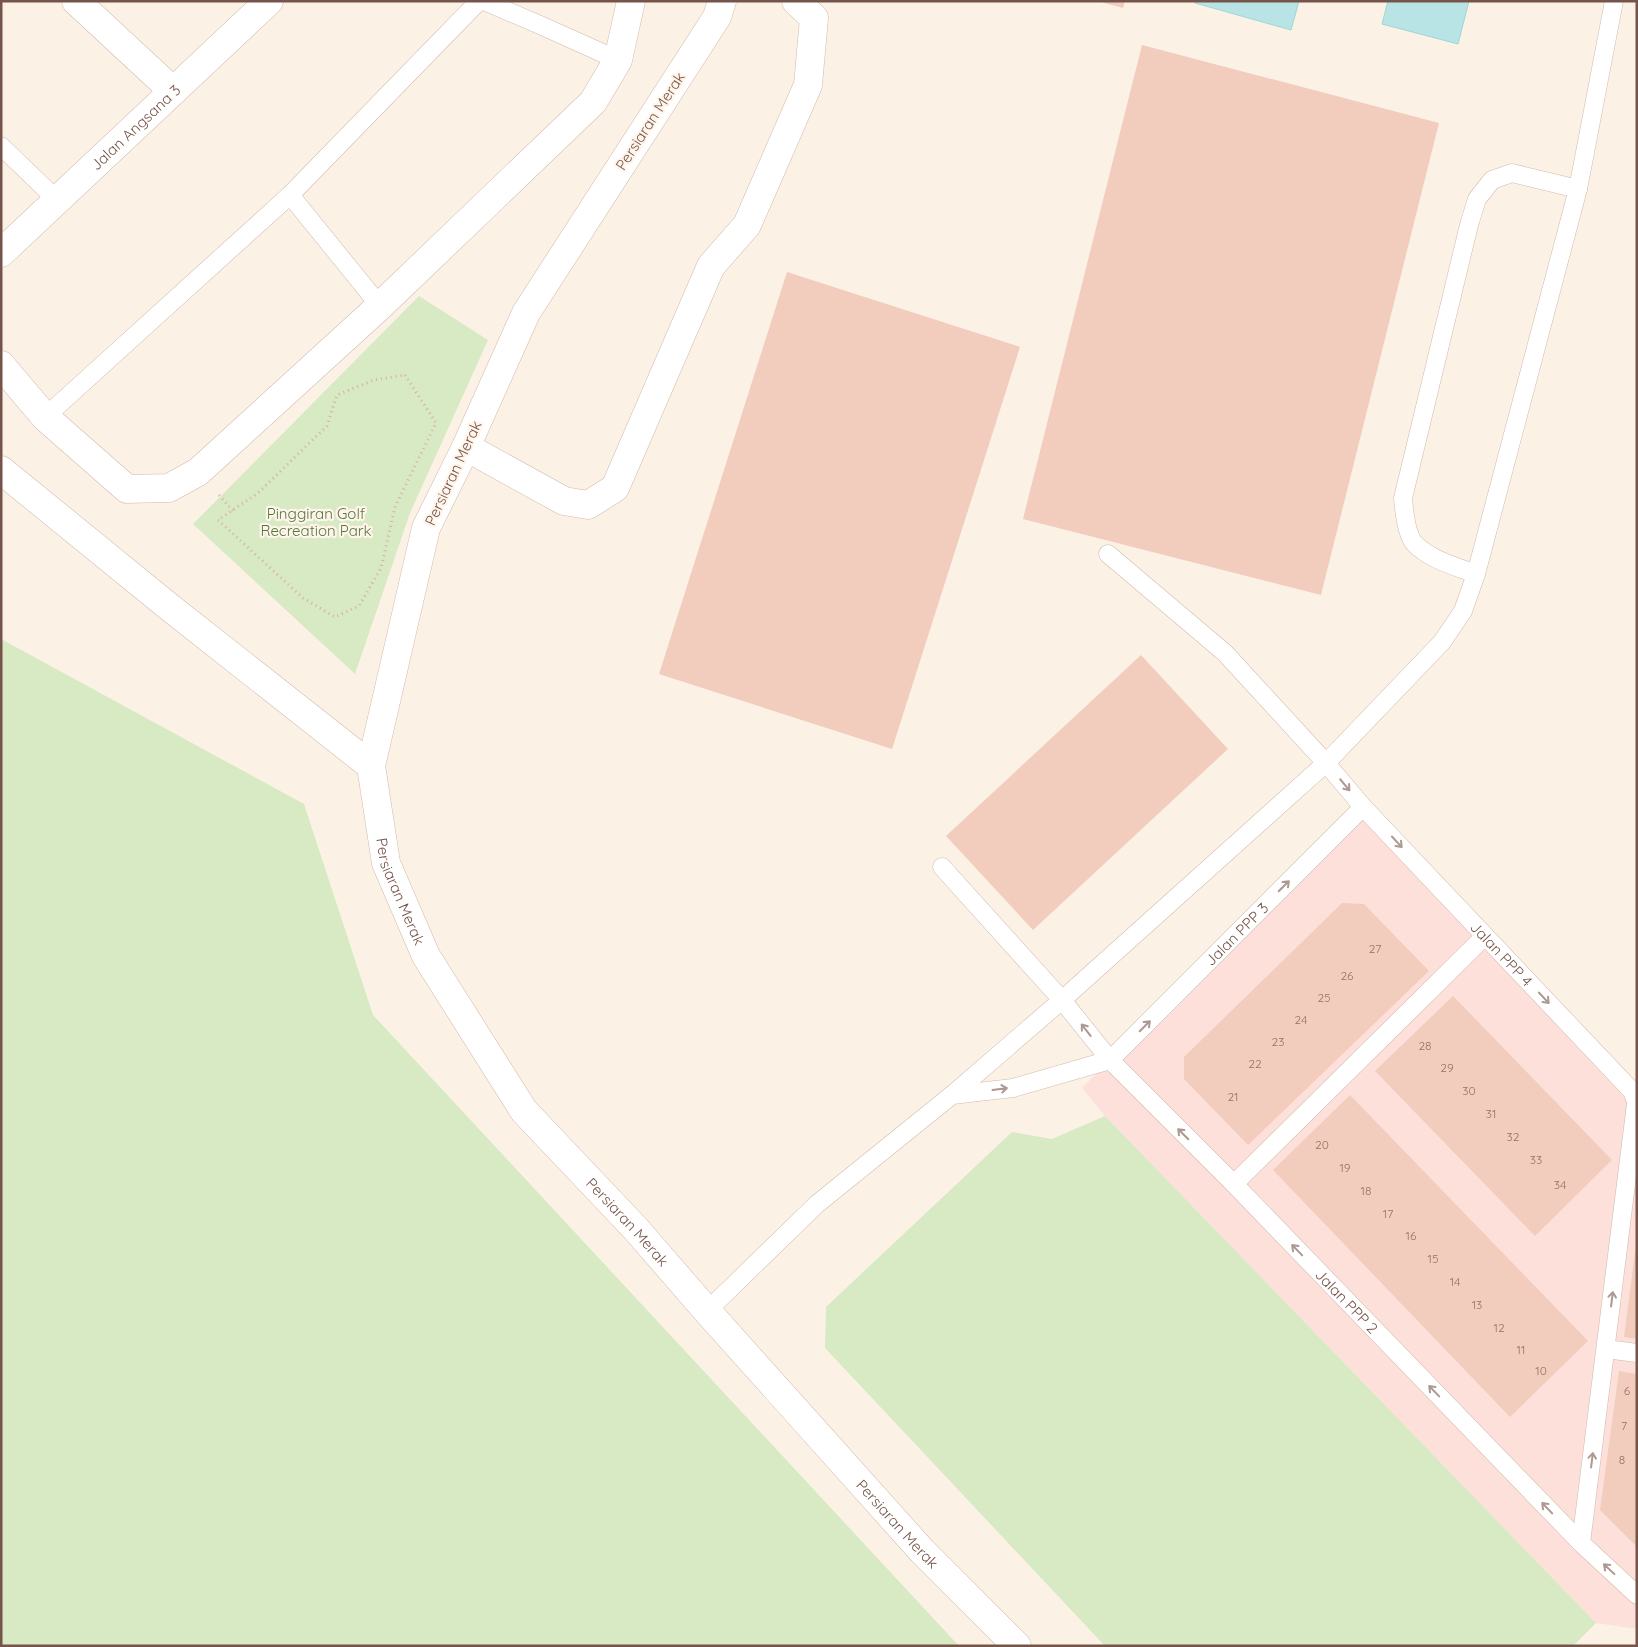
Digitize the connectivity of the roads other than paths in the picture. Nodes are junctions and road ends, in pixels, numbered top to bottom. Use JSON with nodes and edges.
{"nodes":[{"id":1,"x":76,"y":1,"type":"edge"},
{"id":2,"x":269,"y":1,"type":"edge"},
{"id":3,"x":479,"y":1,"type":"edge"},
{"id":4,"x":484,"y":1,"type":"edge"},
{"id":5,"x":631,"y":1,"type":"edge"},
{"id":6,"x":722,"y":1,"type":"edge"},
{"id":7,"x":796,"y":1,"type":"edge"},
{"id":8,"x":1614,"y":1,"type":"edge"},
{"id":9,"x":618,"y":60,"type":"junction"},
{"id":10,"x":173,"y":91,"type":"junction"},
{"id":11,"x":1,"y":146,"type":"edge"},
{"id":12,"x":1578,"y":189,"type":"junction"},
{"id":13,"x":290,"y":195,"type":"junction"},
{"id":14,"x":58,"y":201,"type":"junction"},
{"id":15,"x":1,"y":253,"type":"edge"},
{"id":16,"x":380,"y":306,"type":"junction"},
{"id":17,"x":1,"y":365,"type":"edge"},
{"id":18,"x":45,"y":417,"type":"junction"},
{"id":19,"x":466,"y":447,"type":"junction"},
{"id":20,"x":1,"y":470,"type":"edge"},
{"id":21,"x":1108,"y":554,"type":"dead end"},
{"id":22,"x":1476,"y":574,"type":"junction"},
{"id":23,"x":1326,"y":763,"type":"junction"},
{"id":24,"x":370,"y":766,"type":"junction"},
{"id":25,"x":1363,"y":807,"type":"junction"},
{"id":26,"x":942,"y":867,"type":"dead end"},
{"id":27,"x":1485,"y":936,"type":"junction"},
{"id":28,"x":1062,"y":1000,"type":"junction"},
{"id":29,"x":1110,"y":1060,"type":"junction"},
{"id":30,"x":952,"y":1095,"type":"junction"},
{"id":31,"x":1636,"y":1104,"type":"edge"},
{"id":32,"x":1234,"y":1184,"type":"junction"},
{"id":33,"x":707,"y":1311,"type":"junction"},
{"id":34,"x":1606,"y":1349,"type":"junction"},
{"id":35,"x":1637,"y":1353,"type":"edge"},
{"id":36,"x":1581,"y":1543,"type":"junction"},
{"id":37,"x":1637,"y":1596,"type":"edge"},
{"id":38,"x":1017,"y":1646,"type":"edge"}],
"edges":[{"from":1,"to":10,"type":"street"},
{"from":2,"to":10,"type":"street","name":"Jalan Angsana 3"},
{"from":3,"to":13,"type":"lane"},
{"from":4,"to":9,"type":"lane"},
{"from":5,"to":9,"type":"street"},
{"from":6,"to":19,"type":"street","name":"Persiaran Merak"},
{"from":7,"to":19,"type":"street"},
{"from":8,"to":12,"type":"lane"},
{"from":9,"to":16,"type":"street"},
{"from":10,"to":14,"type":"street","name":"Jalan Angsana 3"},
{"from":11,"to":14,"type":"lane"},
{"from":12,"to":22,"type":"lane"},
{"from":12,"to":22,"type":"lane"},
{"from":13,"to":16,"type":"lane"},
{"from":13,"to":18,"type":"lane"},
{"from":14,"to":15,"type":"street","name":"Jalan Angsana 3"},
{"from":16,"to":18,"type":"street"},
{"from":17,"to":18,"type":"street"},
{"from":19,"to":24,"type":"street","name":"Persiaran Merak"},
{"from":20,"to":24,"type":"street"},
{"from":21,"to":23,"type":"lane","name":"Jalan PPP 4"},
{"from":22,"to":23,"type":"lane"},
{"from":23,"to":25,"type":"lane","name":"Jalan PPP 4","one_way":true},
{"from":23,"to":28,"type":"lane"},
{"from":24,"to":33,"type":"street","name":"Persiaran Merak"},
{"from":25,"to":27,"type":"lane","name":"Jalan PPP 4","one_way":true},
{"from":29,"to":25,"type":"lane","name":"Jalan PPP 3","one_way":true},
{"from":26,"to":28,"type":"lane","name":"Jalan PPP 2"},
{"from":27,"to":31,"type":"lane","name":"Jalan PPP 4","one_way":true},
{"from":27,"to":32,"type":"lane"},
{"from":29,"to":28,"type":"lane","name":"Jalan PPP 2","one_way":true},
{"from":28,"to":30,"type":"lane"},
{"from":30,"to":29,"type":"lane","one_way":true},
{"from":32,"to":29,"type":"lane","name":"Jalan PPP 2","one_way":true},
{"from":30,"to":33,"type":"lane"},
{"from":34,"to":31,"type":"lane","one_way":true},
{"from":36,"to":32,"type":"lane","name":"Jalan PPP 2","one_way":true},
{"from":33,"to":38,"type":"street","name":"Persiaran Merak"},
{"from":34,"to":35,"type":"lane"},
{"from":36,"to":34,"type":"lane","one_way":true},
{"from":37,"to":36,"type":"lane","name":"Jalan PPP 2","one_way":true}]}
